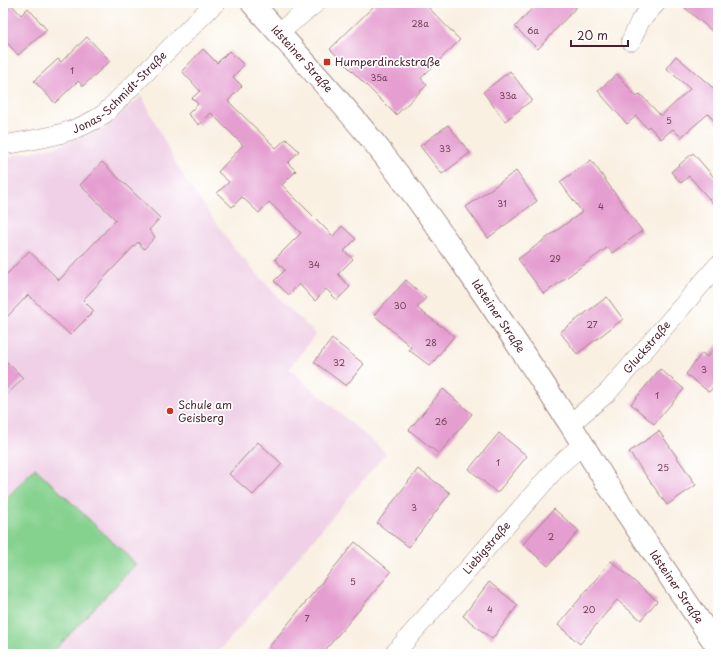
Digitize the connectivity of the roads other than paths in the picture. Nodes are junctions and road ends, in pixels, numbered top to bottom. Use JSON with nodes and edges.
{"nodes":[{"id":1,"x":215,"y":3,"type":"edge"},
{"id":2,"x":252,"y":3,"type":"edge"},
{"id":3,"x":316,"y":3,"type":"edge"},
{"id":4,"x":656,"y":3,"type":"edge"},
{"id":5,"x":278,"y":33,"type":"junction"},
{"id":6,"x":631,"y":41,"type":"dead end"},
{"id":7,"x":3,"y":145,"type":"edge"},
{"id":8,"x":718,"y":265,"type":"edge"},
{"id":9,"x":570,"y":424,"type":"junction"},
{"id":10,"x":583,"y":444,"type":"junction"},
{"id":11,"x":718,"y":648,"type":"edge"},
{"id":12,"x":394,"y":654,"type":"edge"}],
"edges":[{"from":1,"to":7,"type":"street","name":"Jonas-Schmidt-Straße"},
{"from":2,"to":5,"type":"street","name":"Idsteiner Straße"},
{"from":3,"to":5,"type":"street"},
{"from":4,"to":6,"type":"street"},
{"from":5,"to":9,"type":"street","name":"Idsteiner Straße"},
{"from":8,"to":9,"type":"street","name":"Gluckstraße"},
{"from":9,"to":10,"type":"street","name":"Idsteiner Straße"},
{"from":10,"to":11,"type":"street","name":"Idsteiner Straße"},
{"from":10,"to":12,"type":"street","name":"Liebigstraße"}]}
